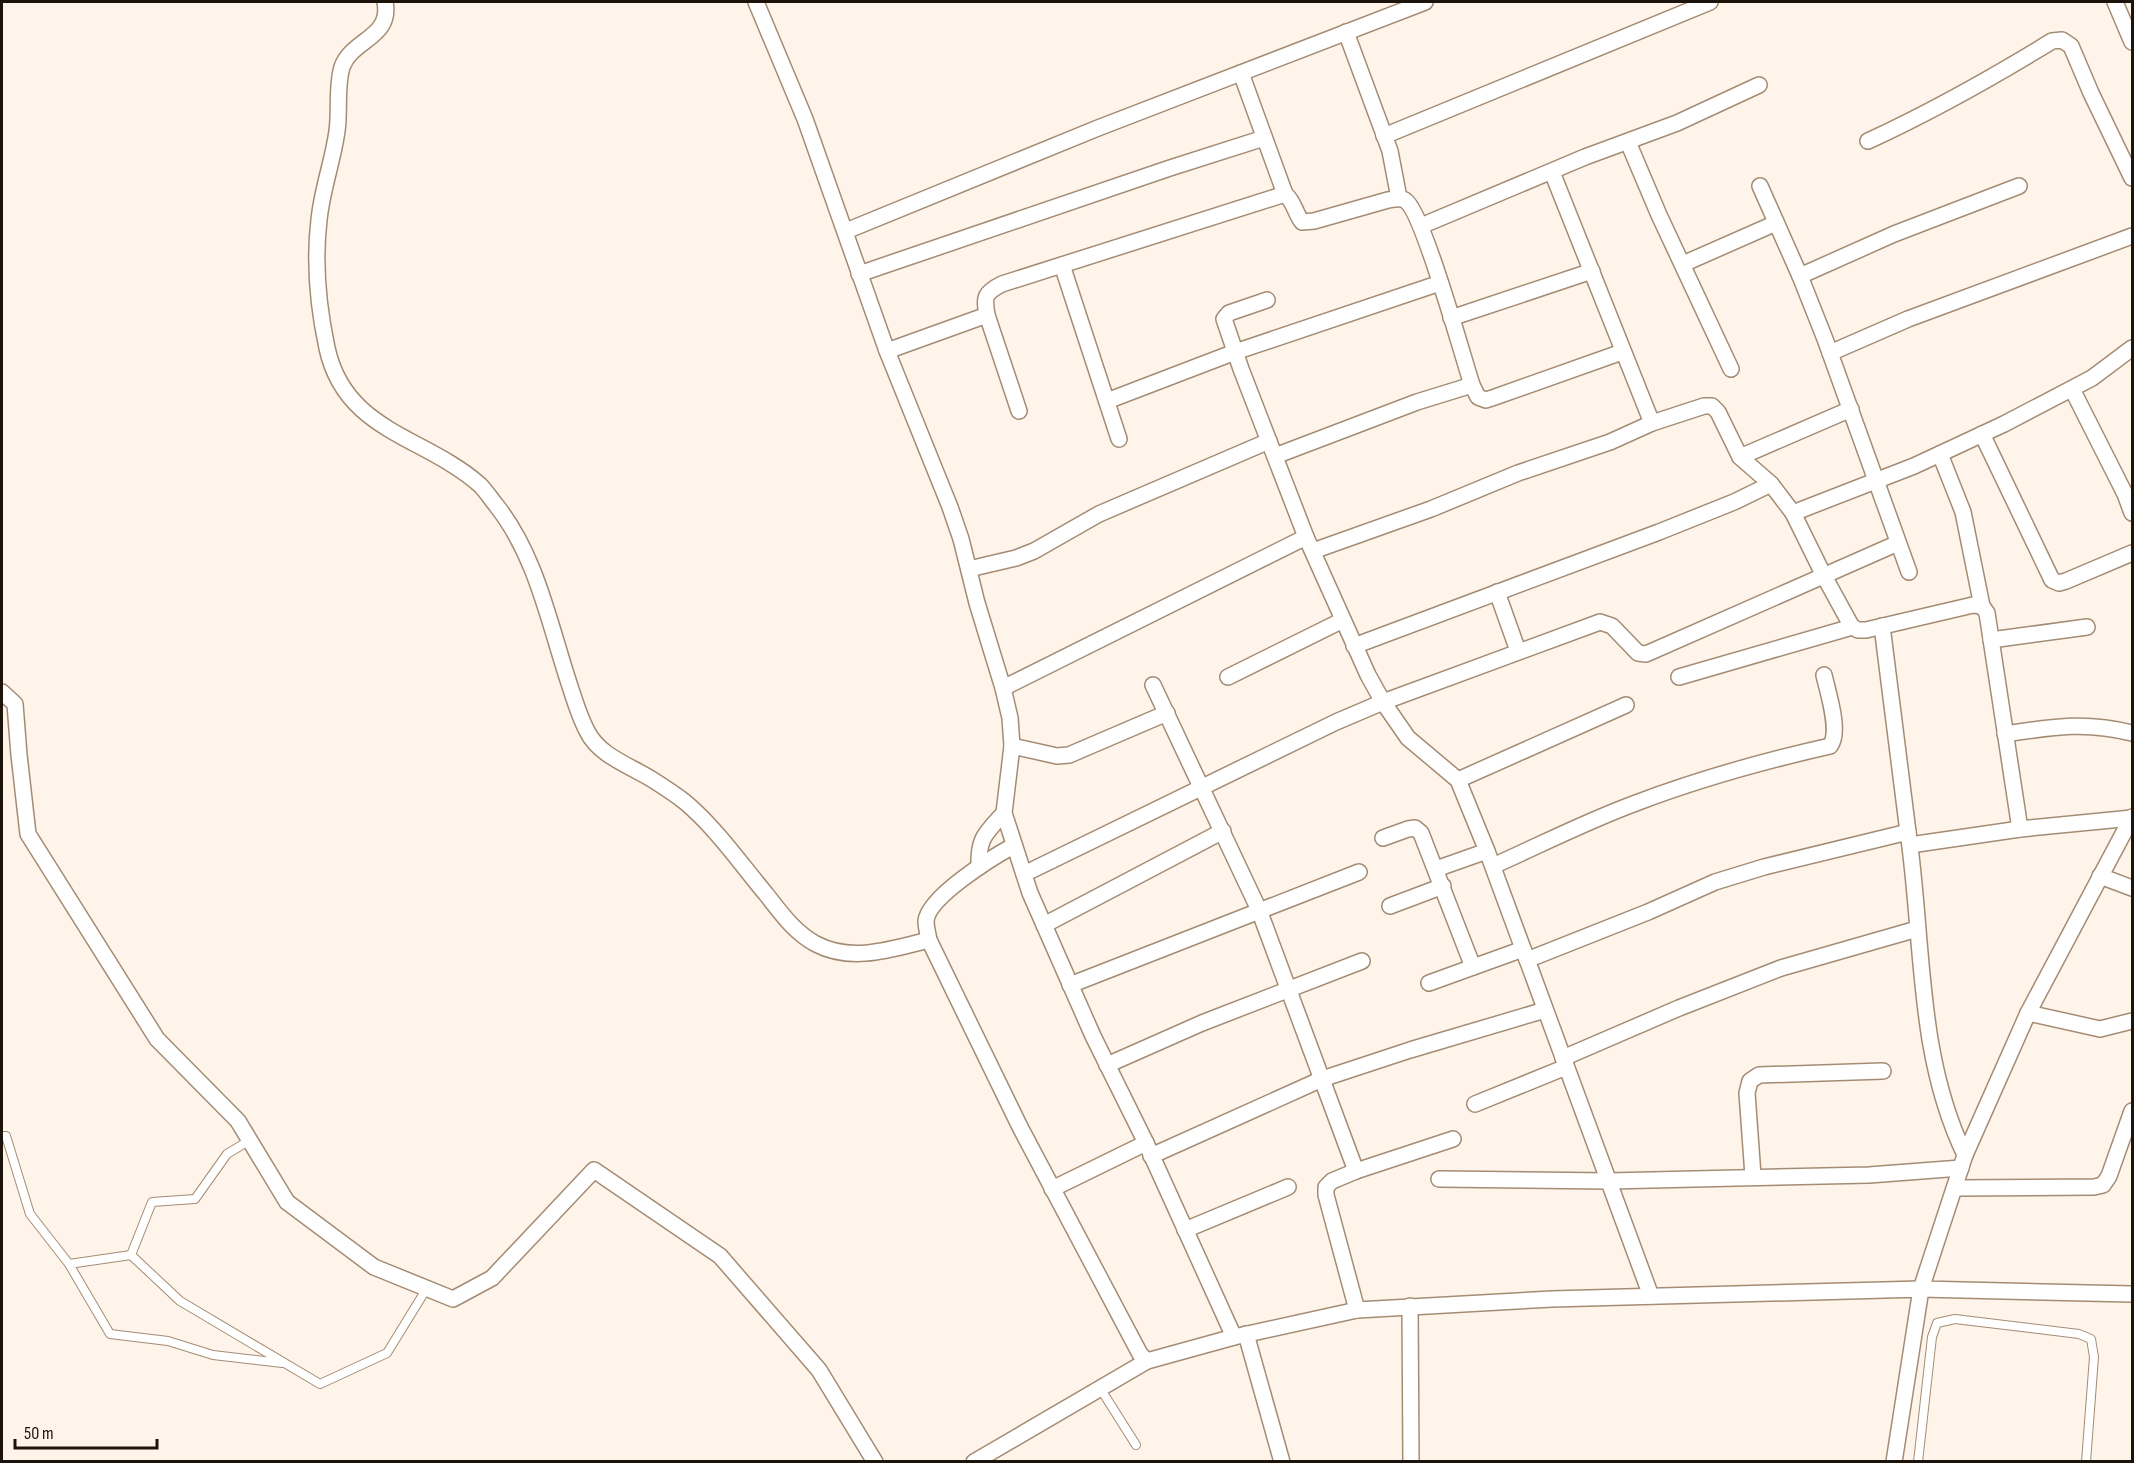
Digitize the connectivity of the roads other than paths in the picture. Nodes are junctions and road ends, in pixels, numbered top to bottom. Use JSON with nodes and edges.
{"nodes":[{"id":1,"x":385,"y":2,"type":"edge"},
{"id":2,"x":756,"y":2,"type":"edge"},
{"id":3,"x":1425,"y":2,"type":"edge"},
{"id":4,"x":1710,"y":2,"type":"edge"},
{"id":5,"x":2115,"y":2,"type":"edge"},
{"id":6,"x":1346,"y":32,"type":"junction"},
{"id":7,"x":2133,"y":42,"type":"edge"},
{"id":8,"x":1240,"y":73,"type":"junction"},
{"id":9,"x":1759,"y":85,"type":"dead end"},
{"id":10,"x":1384,"y":136,"type":"junction"},
{"id":11,"x":1264,"y":138,"type":"junction"},
{"id":12,"x":1868,"y":141,"type":"dead end"},
{"id":13,"x":1628,"y":142,"type":"junction"},
{"id":14,"x":1552,"y":172,"type":"junction"},
{"id":15,"x":2133,"y":178,"type":"edge"},
{"id":16,"x":1760,"y":186,"type":"dead end"},
{"id":17,"x":2019,"y":186,"type":"dead end"},
{"id":18,"x":1285,"y":194,"type":"junction"},
{"id":19,"x":1399,"y":198,"type":"junction"},
{"id":20,"x":1776,"y":223,"type":"junction"},
{"id":21,"x":1421,"y":226,"type":"junction"},
{"id":22,"x":846,"y":231,"type":"junction"},
{"id":23,"x":2133,"y":236,"type":"edge"},
{"id":24,"x":1683,"y":264,"type":"junction"},
{"id":25,"x":1062,"y":265,"type":"junction"},
{"id":26,"x":1592,"y":271,"type":"junction"},
{"id":27,"x":859,"y":274,"type":"junction"},
{"id":28,"x":1800,"y":276,"type":"junction"},
{"id":29,"x":1440,"y":282,"type":"junction"},
{"id":30,"x":1268,"y":300,"type":"dead end"},
{"id":31,"x":987,"y":315,"type":"junction"},
{"id":32,"x":1451,"y":318,"type":"junction"},
{"id":33,"x":2133,"y":348,"type":"edge"},
{"id":34,"x":887,"y":351,"type":"junction"},
{"id":35,"x":1234,"y":352,"type":"junction"},
{"id":36,"x":1622,"y":352,"type":"junction"},
{"id":37,"x":1830,"y":353,"type":"junction"},
{"id":38,"x":1731,"y":369,"type":"dead end"},
{"id":39,"x":1472,"y":385,"type":"junction"},
{"id":40,"x":2072,"y":389,"type":"junction"},
{"id":41,"x":1107,"y":401,"type":"junction"},
{"id":42,"x":1851,"y":409,"type":"junction"},
{"id":43,"x":1019,"y":411,"type":"dead end"},
{"id":44,"x":1652,"y":423,"type":"junction"},
{"id":45,"x":1982,"y":434,"type":"junction"},
{"id":46,"x":1119,"y":439,"type":"dead end"},
{"id":47,"x":1269,"y":441,"type":"junction"},
{"id":48,"x":1941,"y":454,"type":"junction"},
{"id":49,"x":1275,"y":456,"type":"junction"},
{"id":50,"x":1740,"y":457,"type":"junction"},
{"id":51,"x":1876,"y":481,"type":"junction"},
{"id":52,"x":1771,"y":484,"type":"junction"},
{"id":53,"x":1793,"y":513,"type":"junction"},
{"id":54,"x":2133,"y":513,"type":"edge"},
{"id":55,"x":1306,"y":537,"type":"junction"},
{"id":56,"x":1898,"y":543,"type":"junction"},
{"id":57,"x":1313,"y":551,"type":"junction"},
{"id":58,"x":2133,"y":553,"type":"edge"},
{"id":59,"x":969,"y":569,"type":"junction"},
{"id":60,"x":1910,"y":572,"type":"dead end"},
{"id":61,"x":1824,"y":576,"type":"junction"},
{"id":62,"x":1497,"y":592,"type":"junction"},
{"id":63,"x":1982,"y":606,"type":"junction"},
{"id":64,"x":1343,"y":620,"type":"junction"},
{"id":65,"x":1882,"y":626,"type":"junction"},
{"id":66,"x":1852,"y":627,"type":"junction"},
{"id":67,"x":2087,"y":627,"type":"dead end"},
{"id":68,"x":1991,"y":639,"type":"junction"},
{"id":69,"x":1354,"y":646,"type":"junction"},
{"id":70,"x":1518,"y":651,"type":"junction"},
{"id":71,"x":1824,"y":675,"type":"dead end"},
{"id":72,"x":1228,"y":677,"type":"dead end"},
{"id":73,"x":1679,"y":677,"type":"dead end"},
{"id":74,"x":1153,"y":685,"type":"dead end"},
{"id":75,"x":1003,"y":688,"type":"junction"},
{"id":76,"x":2,"y":693,"type":"edge"},
{"id":77,"x":1383,"y":702,"type":"junction"},
{"id":78,"x":1626,"y":705,"type":"dead end"},
{"id":79,"x":1167,"y":713,"type":"junction"},
{"id":80,"x":2133,"y":733,"type":"edge"},
{"id":81,"x":2005,"y":734,"type":"junction"},
{"id":82,"x":1012,"y":746,"type":"junction"},
{"id":83,"x":1458,"y":780,"type":"junction"},
{"id":84,"x":1201,"y":786,"type":"junction"},
{"id":85,"x":1004,"y":813,"type":"junction"},
{"id":86,"x":2132,"y":817,"type":"edge"},
{"id":87,"x":2020,"y":829,"type":"junction"},
{"id":88,"x":1223,"y":831,"type":"junction"},
{"id":89,"x":1383,"y":838,"type":"dead end"},
{"id":90,"x":1909,"y":839,"type":"junction"},
{"id":91,"x":1013,"y":846,"type":"junction"},
{"id":92,"x":1487,"y":851,"type":"junction"},
{"id":93,"x":979,"y":867,"type":"junction"},
{"id":94,"x":1493,"y":867,"type":"junction"},
{"id":95,"x":1436,"y":868,"type":"junction"},
{"id":96,"x":1359,"y":872,"type":"dead end"},
{"id":97,"x":1023,"y":874,"type":"junction"},
{"id":98,"x":2100,"y":876,"type":"junction"},
{"id":99,"x":1443,"y":886,"type":"junction"},
{"id":100,"x":2133,"y":888,"type":"edge"},
{"id":101,"x":1390,"y":906,"type":"dead end"},
{"id":102,"x":1259,"y":910,"type":"junction"},
{"id":103,"x":1044,"y":925,"type":"junction"},
{"id":104,"x":1917,"y":929,"type":"junction"},
{"id":105,"x":929,"y":940,"type":"junction"},
{"id":106,"x":1525,"y":955,"type":"junction"},
{"id":107,"x":1362,"y":961,"type":"dead end"},
{"id":108,"x":1473,"y":967,"type":"junction"},
{"id":109,"x":1430,"y":983,"type":"dead end"},
{"id":110,"x":1070,"y":985,"type":"junction"},
{"id":111,"x":1288,"y":989,"type":"junction"},
{"id":112,"x":1545,"y":1010,"type":"junction"},
{"id":113,"x":2028,"y":1013,"type":"junction"},
{"id":114,"x":2133,"y":1021,"type":"edge"},
{"id":115,"x":1565,"y":1062,"type":"junction"},
{"id":116,"x":1107,"y":1065,"type":"junction"},
{"id":117,"x":1883,"y":1071,"type":"dead end"},
{"id":118,"x":1322,"y":1080,"type":"junction"},
{"id":119,"x":1475,"y":1104,"type":"dead end"},
{"id":120,"x":2133,"y":1111,"type":"edge"},
{"id":121,"x":2,"y":1136,"type":"edge"},
{"id":122,"x":1453,"y":1139,"type":"dead end"},
{"id":123,"x":250,"y":1140,"type":"junction"},
{"id":124,"x":1148,"y":1149,"type":"junction"},
{"id":125,"x":1963,"y":1162,"type":"junction"},
{"id":126,"x":1356,"y":1171,"type":"junction"},
{"id":127,"x":1753,"y":1176,"type":"junction"},
{"id":128,"x":1439,"y":1179,"type":"dead end"},
{"id":129,"x":1610,"y":1181,"type":"junction"},
{"id":130,"x":1288,"y":1187,"type":"dead end"},
{"id":131,"x":1954,"y":1188,"type":"junction"},
{"id":132,"x":1052,"y":1189,"type":"junction"},
{"id":133,"x":1185,"y":1230,"type":"junction"},
{"id":134,"x":131,"y":1255,"type":"junction"},
{"id":135,"x":69,"y":1263,"type":"junction"},
{"id":136,"x":427,"y":1288,"type":"junction"},
{"id":137,"x":1921,"y":1289,"type":"junction"},
{"id":138,"x":2133,"y":1294,"type":"edge"},
{"id":139,"x":1651,"y":1296,"type":"junction"},
{"id":140,"x":1410,"y":1306,"type":"junction"},
{"id":141,"x":1357,"y":1310,"type":"junction"},
{"id":142,"x":1240,"y":1336,"type":"junction"},
{"id":143,"x":1147,"y":1361,"type":"junction"},
{"id":144,"x":286,"y":1363,"type":"junction"},
{"id":145,"x":1100,"y":1388,"type":"junction"},
{"id":146,"x":1136,"y":1444,"type":"dead end"},
{"id":147,"x":875,"y":1461,"type":"edge"},
{"id":148,"x":974,"y":1461,"type":"edge"},
{"id":149,"x":1282,"y":1461,"type":"edge"},
{"id":150,"x":1411,"y":1461,"type":"edge"},
{"id":151,"x":1894,"y":1461,"type":"edge"},
{"id":152,"x":1918,"y":1461,"type":"edge"},
{"id":153,"x":2086,"y":1461,"type":"edge"}],
"edges":[{"from":1,"to":105,"type":"street"},
{"from":2,"to":22,"type":"street"},
{"from":3,"to":6,"type":"street"},
{"from":4,"to":10,"type":"street"},
{"from":5,"to":7,"type":"street"},
{"from":6,"to":8,"type":"street"},
{"from":6,"to":10,"type":"street"},
{"from":8,"to":11,"type":"street"},
{"from":8,"to":22,"type":"street"},
{"from":9,"to":13,"type":"street"},
{"from":10,"to":19,"type":"street"},
{"from":11,"to":18,"type":"street"},
{"from":11,"to":27,"type":"street"},
{"from":12,"to":15,"type":"street"},
{"from":13,"to":14,"type":"street"},
{"from":13,"to":24,"type":"street"},
{"from":14,"to":21,"type":"street"},
{"from":14,"to":26,"type":"street"},
{"from":16,"to":20,"type":"street"},
{"from":17,"to":28,"type":"street"},
{"from":18,"to":19,"type":"street"},
{"from":18,"to":25,"type":"street"},
{"from":19,"to":21,"type":"street"},
{"from":20,"to":24,"type":"street"},
{"from":20,"to":28,"type":"street"},
{"from":21,"to":29,"type":"street"},
{"from":22,"to":27,"type":"street"},
{"from":23,"to":37,"type":"street"},
{"from":24,"to":38,"type":"street"},
{"from":25,"to":31,"type":"street"},
{"from":25,"to":41,"type":"street"},
{"from":26,"to":32,"type":"street"},
{"from":26,"to":36,"type":"street"},
{"from":27,"to":34,"type":"street"},
{"from":28,"to":37,"type":"street"},
{"from":29,"to":32,"type":"street"},
{"from":29,"to":35,"type":"street"},
{"from":30,"to":35,"type":"street"},
{"from":31,"to":34,"type":"street"},
{"from":31,"to":43,"type":"street"},
{"from":32,"to":39,"type":"street"},
{"from":33,"to":40,"type":"street"},
{"from":34,"to":59,"type":"street"},
{"from":35,"to":41,"type":"street"},
{"from":35,"to":47,"type":"street"},
{"from":36,"to":39,"type":"street"},
{"from":36,"to":44,"type":"street"},
{"from":37,"to":42,"type":"street"},
{"from":39,"to":49,"type":"street"},
{"from":40,"to":45,"type":"street"},
{"from":40,"to":54,"type":"street"},
{"from":41,"to":46,"type":"street"},
{"from":42,"to":50,"type":"street"},
{"from":42,"to":51,"type":"street"},
{"from":44,"to":50,"type":"street"},
{"from":44,"to":57,"type":"street"},
{"from":45,"to":48,"type":"street"},
{"from":45,"to":58,"type":"street"},
{"from":47,"to":49,"type":"street"},
{"from":47,"to":59,"type":"street"},
{"from":48,"to":51,"type":"street"},
{"from":48,"to":63,"type":"street"},
{"from":49,"to":55,"type":"street"},
{"from":50,"to":52,"type":"street"},
{"from":51,"to":53,"type":"street"},
{"from":51,"to":56,"type":"street"},
{"from":52,"to":53,"type":"street"},
{"from":52,"to":62,"type":"street"},
{"from":53,"to":61,"type":"street"},
{"from":55,"to":57,"type":"street"},
{"from":55,"to":75,"type":"street"},
{"from":56,"to":60,"type":"street"},
{"from":56,"to":61,"type":"street"},
{"from":57,"to":64,"type":"street"},
{"from":59,"to":75,"type":"street"},
{"from":61,"to":66,"type":"street"},
{"from":61,"to":70,"type":"street"},
{"from":62,"to":69,"type":"street"},
{"from":62,"to":70,"type":"street"},
{"from":63,"to":65,"type":"street"},
{"from":63,"to":68,"type":"street"},
{"from":64,"to":69,"type":"street"},
{"from":64,"to":72,"type":"street"},
{"from":65,"to":66,"type":"street"},
{"from":65,"to":90,"type":"street"},
{"from":66,"to":73,"type":"street"},
{"from":67,"to":68,"type":"street"},
{"from":68,"to":81,"type":"street"},
{"from":69,"to":77,"type":"street"},
{"from":70,"to":77,"type":"street"},
{"from":71,"to":94,"type":"street"},
{"from":74,"to":79,"type":"street"},
{"from":75,"to":82,"type":"street"},
{"from":76,"to":123,"type":"street"},
{"from":77,"to":83,"type":"street"},
{"from":77,"to":84,"type":"street"},
{"from":78,"to":83,"type":"street"},
{"from":79,"to":82,"type":"street"},
{"from":79,"to":84,"type":"street"},
{"from":80,"to":81,"type":"street"},
{"from":81,"to":87,"type":"street"},
{"from":82,"to":85,"type":"street"},
{"from":83,"to":92,"type":"street"},
{"from":84,"to":88,"type":"street"},
{"from":84,"to":97,"type":"street"},
{"from":85,"to":91,"type":"street"},
{"from":85,"to":93,"type":"street"},
{"from":86,"to":87,"type":"street"},
{"from":86,"to":98,"type":"street"},
{"from":87,"to":90,"type":"street"},
{"from":88,"to":102,"type":"street"},
{"from":88,"to":103,"type":"street"},
{"from":89,"to":95,"type":"street"},
{"from":90,"to":104,"type":"street"},
{"from":90,"to":106,"type":"street"},
{"from":91,"to":93,"type":"street"},
{"from":91,"to":97,"type":"street"},
{"from":92,"to":94,"type":"street"},
{"from":92,"to":95,"type":"street"},
{"from":93,"to":105,"type":"street"},
{"from":94,"to":106,"type":"street"},
{"from":95,"to":99,"type":"street"},
{"from":96,"to":102,"type":"street"},
{"from":97,"to":103,"type":"street"},
{"from":98,"to":100,"type":"street"},
{"from":98,"to":113,"type":"street"},
{"from":99,"to":101,"type":"street"},
{"from":99,"to":108,"type":"street"},
{"from":102,"to":110,"type":"street"},
{"from":102,"to":111,"type":"street"},
{"from":103,"to":110,"type":"street"},
{"from":104,"to":115,"type":"street"},
{"from":104,"to":125,"type":"street"},
{"from":105,"to":132,"type":"street"},
{"from":106,"to":108,"type":"street"},
{"from":106,"to":112,"type":"street"},
{"from":107,"to":111,"type":"street"},
{"from":108,"to":109,"type":"street"},
{"from":110,"to":116,"type":"street"},
{"from":111,"to":116,"type":"street"},
{"from":111,"to":118,"type":"street"},
{"from":112,"to":115,"type":"street"},
{"from":112,"to":118,"type":"street"},
{"from":113,"to":114,"type":"street"},
{"from":113,"to":125,"type":"street"},
{"from":115,"to":119,"type":"street"},
{"from":115,"to":129,"type":"street"},
{"from":116,"to":124,"type":"street"},
{"from":117,"to":127,"type":"street"},
{"from":118,"to":124,"type":"street"},
{"from":118,"to":126,"type":"street"},
{"from":120,"to":131,"type":"street"},
{"from":121,"to":135,"type":"lane"},
{"from":122,"to":126,"type":"street"},
{"from":123,"to":134,"type":"lane"},
{"from":123,"to":136,"type":"street"},
{"from":124,"to":132,"type":"street"},
{"from":124,"to":133,"type":"street"},
{"from":125,"to":127,"type":"street"},
{"from":125,"to":131,"type":"street"},
{"from":126,"to":141,"type":"street"},
{"from":127,"to":129,"type":"street"},
{"from":128,"to":129,"type":"street"},
{"from":129,"to":139,"type":"street"},
{"from":130,"to":133,"type":"street"},
{"from":131,"to":137,"type":"street"},
{"from":132,"to":143,"type":"street"},
{"from":133,"to":142,"type":"street"},
{"from":134,"to":135,"type":"lane"},
{"from":134,"to":144,"type":"lane"},
{"from":135,"to":144,"type":"lane"},
{"from":136,"to":144,"type":"lane"},
{"from":136,"to":147,"type":"street"},
{"from":137,"to":138,"type":"street"},
{"from":137,"to":139,"type":"street"},
{"from":137,"to":151,"type":"street"},
{"from":139,"to":140,"type":"street"},
{"from":140,"to":141,"type":"street"},
{"from":140,"to":150,"type":"street"},
{"from":141,"to":142,"type":"street"},
{"from":142,"to":143,"type":"street"},
{"from":142,"to":149,"type":"street"},
{"from":143,"to":145,"type":"street"},
{"from":145,"to":146,"type":"lane"},
{"from":145,"to":148,"type":"street"},
{"from":152,"to":153,"type":"lane"}]}
